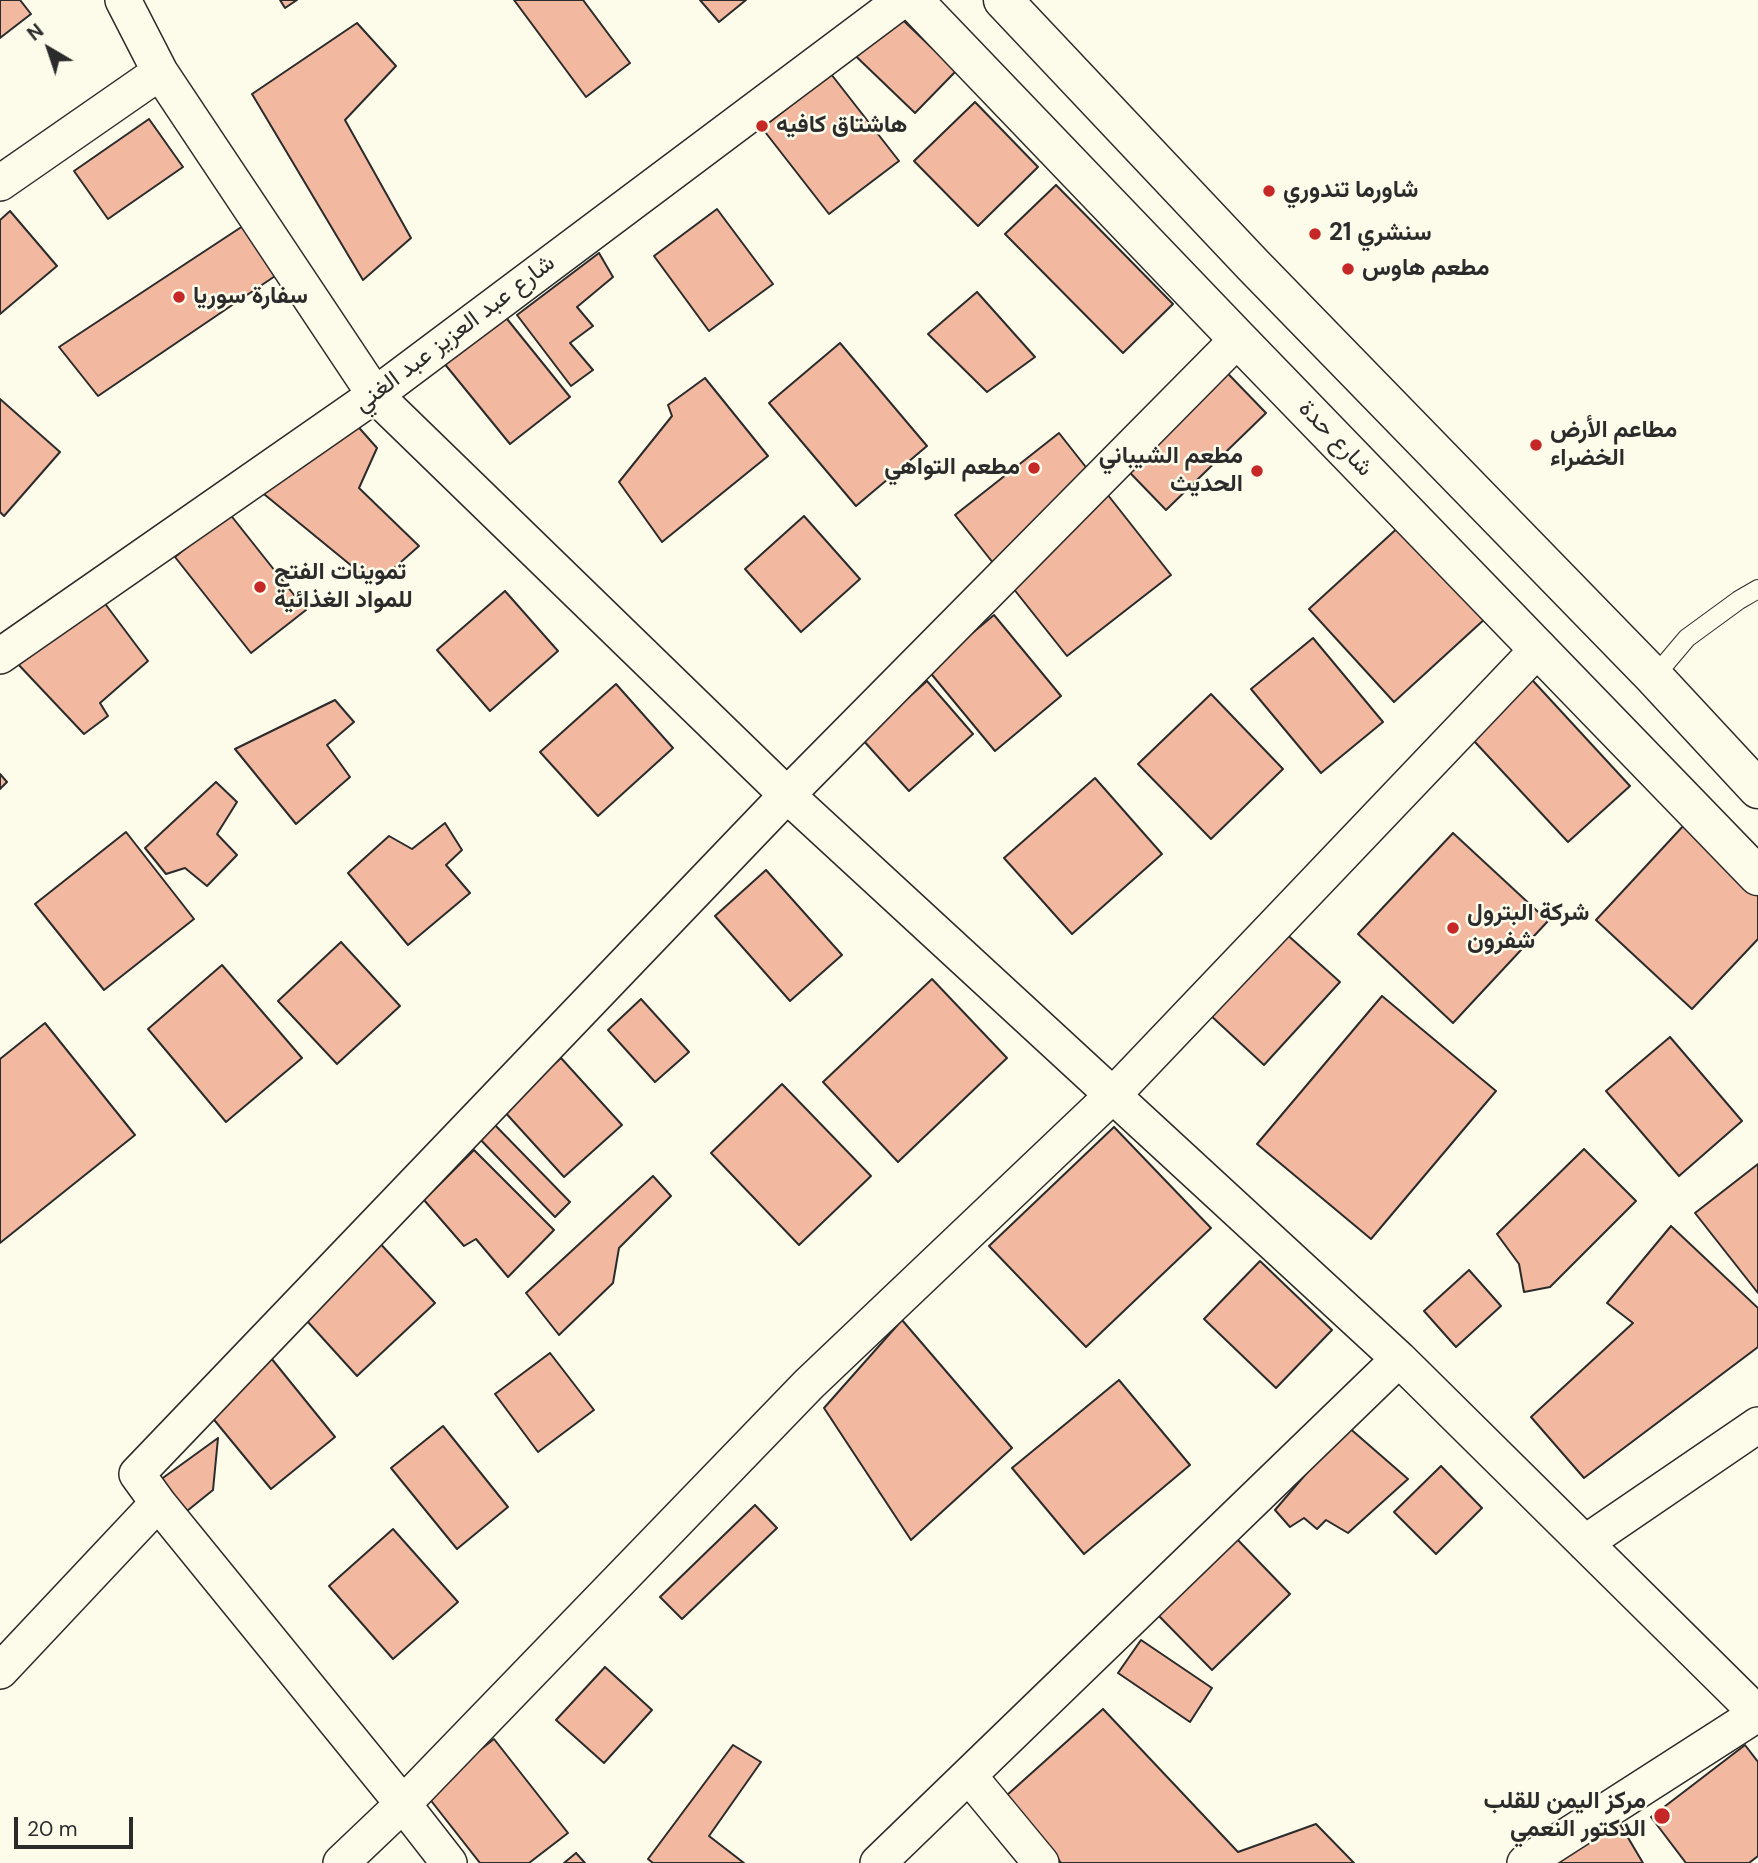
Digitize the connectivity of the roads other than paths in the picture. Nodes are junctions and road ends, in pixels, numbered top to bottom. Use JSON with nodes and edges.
{"nodes":[{"id":1,"x":123,"y":0,"type":"edge"},
{"id":2,"x":902,"y":0,"type":"edge"},
{"id":3,"x":913,"y":0,"type":"edge"},
{"id":4,"x":1003,"y":0,"type":"edge"},
{"id":5,"x":160,"y":72,"type":"junction"},
{"id":6,"x":0,"y":183,"type":"edge"},
{"id":7,"x":1238,"y":339,"type":"junction"},
{"id":8,"x":375,"y":395,"type":"junction"},
{"id":9,"x":1758,"y":589,"type":"edge"},
{"id":10,"x":1539,"y":648,"type":"junction"},
{"id":11,"x":0,"y":656,"type":"edge"},
{"id":12,"x":1654,"y":677,"type":"junction"},
{"id":13,"x":1758,"y":789,"type":"edge"},
{"id":14,"x":787,"y":794,"type":"junction"},
{"id":15,"x":1758,"y":876,"type":"edge"},
{"id":16,"x":1113,"y":1095,"type":"junction"},
{"id":17,"x":1399,"y":1359,"type":"junction"},
{"id":18,"x":1758,"y":1425,"type":"edge"},
{"id":19,"x":158,"y":1503,"type":"junction"},
{"id":20,"x":1585,"y":1544,"type":"junction"},
{"id":21,"x":0,"y":1671,"type":"edge"},
{"id":22,"x":1758,"y":1714,"type":"edge"},
{"id":23,"x":969,"y":1776,"type":"junction"},
{"id":24,"x":403,"y":1804,"type":"junction"},
{"id":25,"x":341,"y":1863,"type":"edge"},
{"id":26,"x":449,"y":1863,"type":"edge"},
{"id":27,"x":878,"y":1863,"type":"edge"},
{"id":28,"x":1041,"y":1863,"type":"edge"},
{"id":29,"x":1525,"y":1863,"type":"edge"}],
"edges":[{"from":1,"to":5,"type":"street"},
{"from":2,"to":8,"type":"street","name":"شارع عبد العزيز عبد الغني"},
{"from":3,"to":7,"type":"main road","name":"شارع حدة"},
{"from":4,"to":12,"type":"main road"},
{"from":5,"to":6,"type":"street"},
{"from":5,"to":8,"type":"street"},
{"from":7,"to":10,"type":"main road","name":"شارع حدة"},
{"from":7,"to":14,"type":"street"},
{"from":8,"to":11,"type":"street","name":"شارع عبد العزيز عبد الغني"},
{"from":8,"to":14,"type":"street"},
{"from":9,"to":12,"type":"lane"},
{"from":10,"to":15,"type":"main road","name":"شارع حدة"},
{"from":10,"to":16,"type":"street"},
{"from":12,"to":13,"type":"main road"},
{"from":14,"to":16,"type":"street"},
{"from":14,"to":19,"type":"street"},
{"from":16,"to":17,"type":"street"},
{"from":16,"to":24,"type":"street"},
{"from":17,"to":20,"type":"street"},
{"from":17,"to":23,"type":"street"},
{"from":18,"to":20,"type":"street"},
{"from":19,"to":21,"type":"street"},
{"from":19,"to":24,"type":"street"},
{"from":20,"to":22,"type":"street"},
{"from":22,"to":29,"type":"street"},
{"from":23,"to":27,"type":"street"},
{"from":23,"to":28,"type":"street"},
{"from":24,"to":25,"type":"street"},
{"from":24,"to":26,"type":"street"}]}
